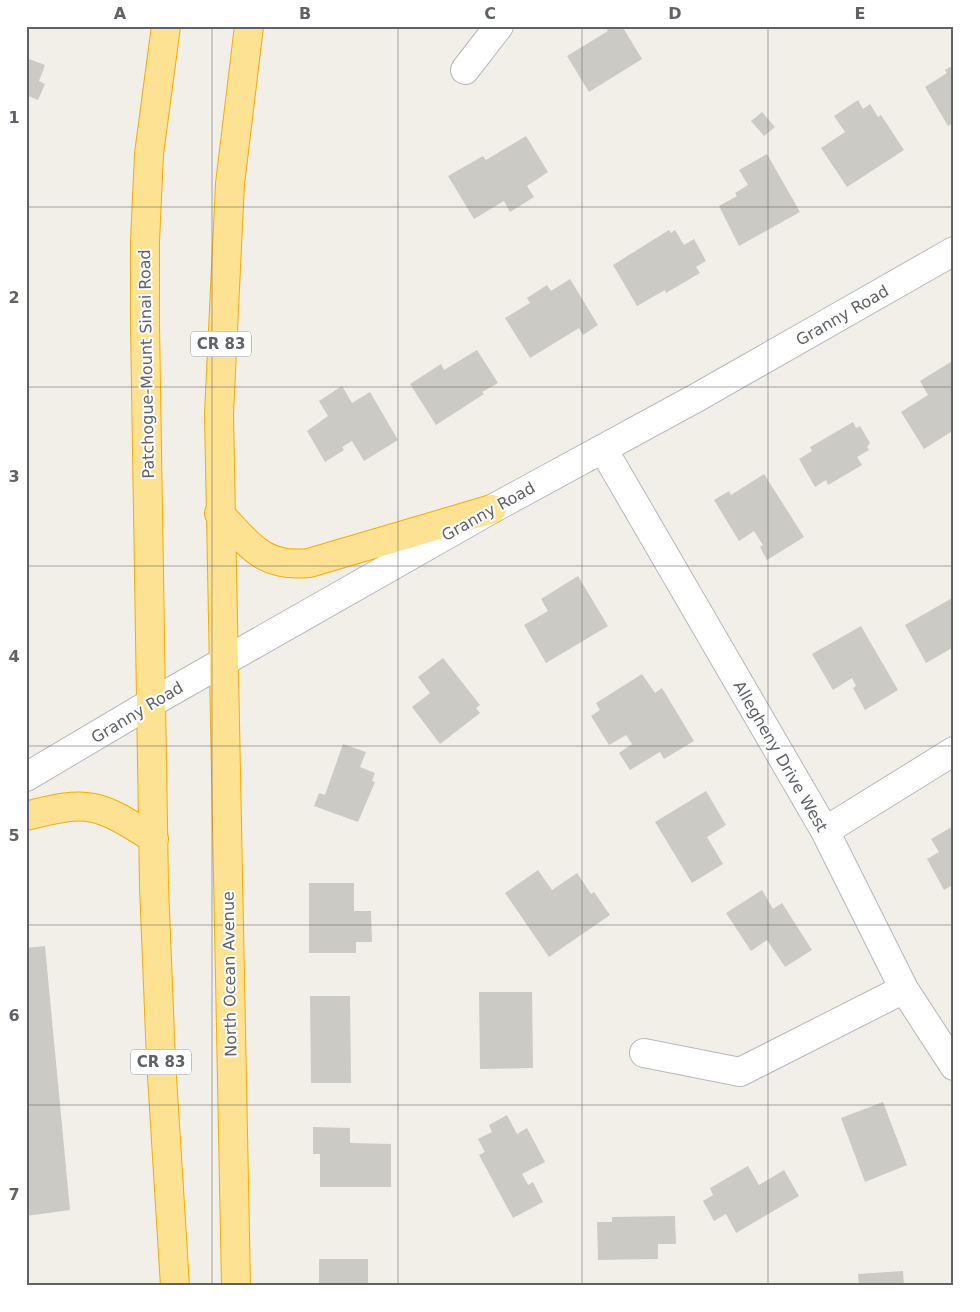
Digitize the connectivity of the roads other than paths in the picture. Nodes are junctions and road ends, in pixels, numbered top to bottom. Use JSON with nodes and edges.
{"nodes":[{"id":1,"x":166,"y":26,"type":"edge"},
{"id":2,"x":249,"y":26,"type":"edge"},
{"id":3,"x":499,"y":26,"type":"edge"},
{"id":4,"x":465,"y":70,"type":"dead end"},
{"id":5,"x":954,"y":251,"type":"edge"},
{"id":6,"x":603,"y":449,"type":"junction"},
{"id":7,"x":492,"y":509,"type":"junction"},
{"id":8,"x":219,"y":513,"type":"junction"},
{"id":9,"x":222,"y":662,"type":"junction"},
{"id":10,"x":151,"y":702,"type":"junction"},
{"id":11,"x":954,"y":751,"type":"edge"},
{"id":12,"x":26,"y":778,"type":"edge"},
{"id":13,"x":26,"y":816,"type":"edge"},
{"id":14,"x":825,"y":831,"type":"junction"},
{"id":15,"x":154,"y":839,"type":"junction"},
{"id":16,"x":904,"y":989,"type":"junction"},
{"id":17,"x":644,"y":1052,"type":"dead end"},
{"id":18,"x":954,"y":1066,"type":"edge"},
{"id":19,"x":175,"y":1286,"type":"edge"},
{"id":20,"x":236,"y":1286,"type":"edge"}],
"edges":[{"from":1,"to":10,"type":"highway","name":"Patchogue-Mount Sinai Road","number":"CR 83"},
{"from":2,"to":8,"type":"highway","number":"CR 83"},
{"from":3,"to":4,"type":"street"},
{"from":5,"to":6,"type":"street","name":"Granny Road"},
{"from":6,"to":7,"type":"street","name":"Granny Road"},
{"from":6,"to":14,"type":"street","name":"Allegheny Drive West"},
{"from":7,"to":8,"type":"highway"},
{"from":7,"to":9,"type":"street","name":"Granny Road"},
{"from":8,"to":9,"type":"highway","number":"CR 83"},
{"from":9,"to":10,"type":"street","name":"Granny Road"},
{"from":9,"to":20,"type":"highway","name":"North Ocean Avenue","number":"CR 83"},
{"from":10,"to":12,"type":"street","name":"Granny Road"},
{"from":10,"to":15,"type":"highway","number":"CR 83"},
{"from":11,"to":14,"type":"street"},
{"from":13,"to":15,"type":"highway"},
{"from":14,"to":16,"type":"street","name":"Allegheny Drive West"},
{"from":15,"to":19,"type":"highway","number":"CR 83"},
{"from":16,"to":17,"type":"street"},
{"from":16,"to":18,"type":"street","name":"Allegheny Drive West"}]}
